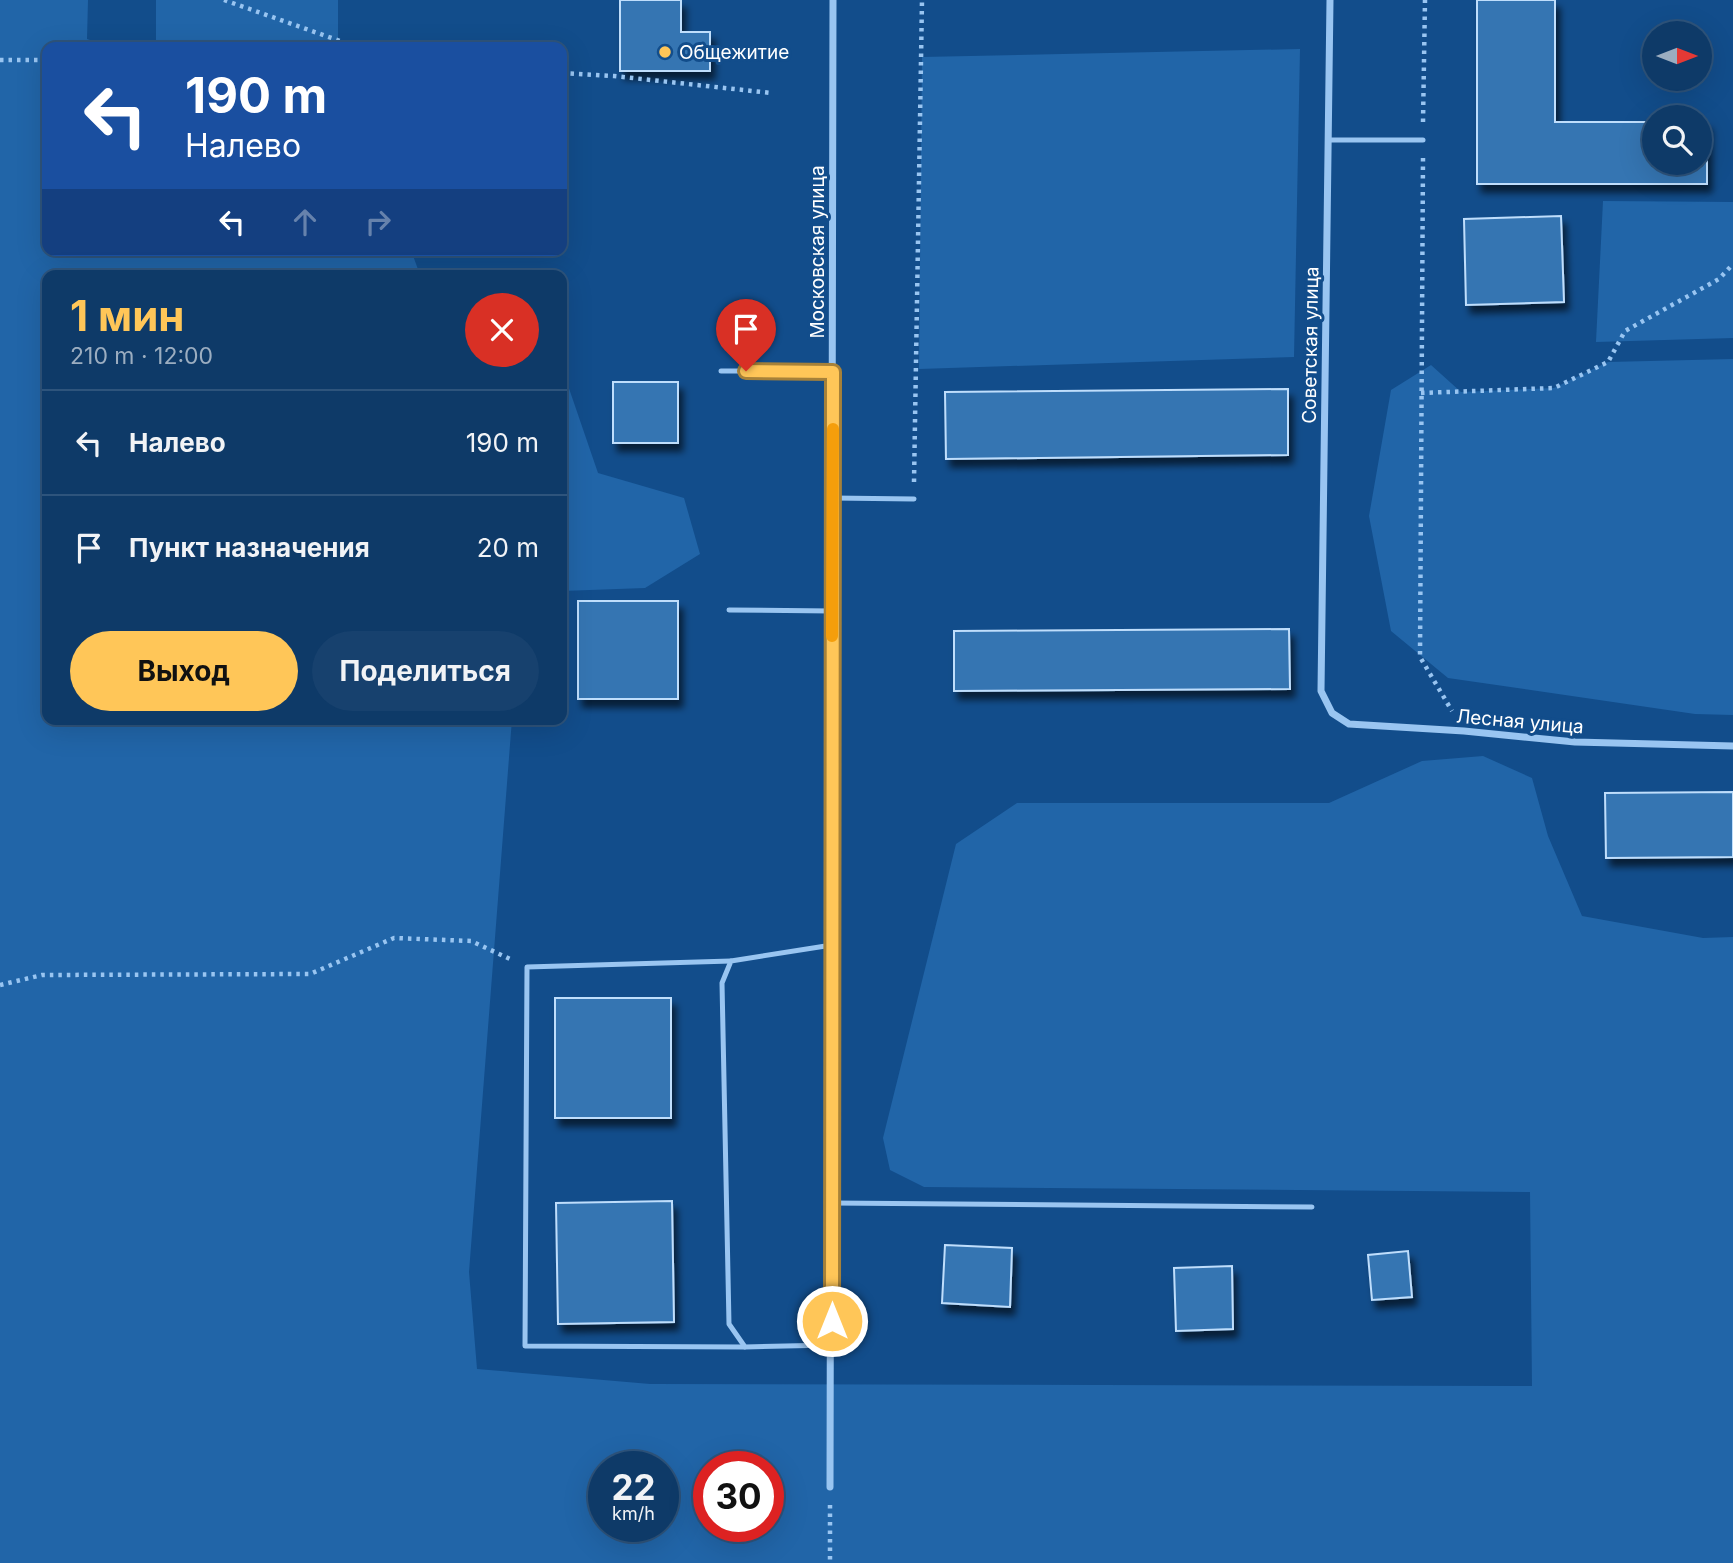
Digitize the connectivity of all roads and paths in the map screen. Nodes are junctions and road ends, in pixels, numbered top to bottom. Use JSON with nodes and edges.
{"nodes":[{"id":1,"x":224,"y":0,"type":"edge"},
{"id":2,"x":834,"y":0,"type":"edge"},
{"id":3,"x":922,"y":0,"type":"edge"},
{"id":4,"x":1330,"y":0,"type":"edge"},
{"id":5,"x":1425,"y":0,"type":"edge"},
{"id":6,"x":343,"y":42,"type":"edge"},
{"id":7,"x":0,"y":60,"type":"edge"},
{"id":8,"x":42,"y":60,"type":"edge"},
{"id":9,"x":567,"y":73,"type":"edge"},
{"id":10,"x":771,"y":93,"type":"dead end"},
{"id":11,"x":1329,"y":140,"type":"junction"},
{"id":12,"x":1423,"y":140,"type":"junction"},
{"id":13,"x":1733,"y":264,"type":"edge"},
{"id":14,"x":721,"y":370,"type":"dead end"},
{"id":15,"x":833,"y":372,"type":"junction"},
{"id":16,"x":1421,"y":393,"type":"junction"},
{"id":17,"x":833,"y":498,"type":"junction"},
{"id":18,"x":914,"y":499,"type":"joint"},
{"id":19,"x":729,"y":610,"type":"dead end"},
{"id":20,"x":832,"y":611,"type":"junction"},
{"id":21,"x":1321,"y":691,"type":"joint"},
{"id":22,"x":1464,"y":731,"type":"junction"},
{"id":23,"x":1733,"y":746,"type":"edge"},
{"id":24,"x":832,"y":945,"type":"junction"},
{"id":25,"x":731,"y":961,"type":"junction"},
{"id":26,"x":527,"y":967,"type":"junction"},
{"id":27,"x":0,"y":985,"type":"edge"},
{"id":28,"x":832,"y":1203,"type":"junction"},
{"id":29,"x":1312,"y":1208,"type":"dead end"},
{"id":30,"x":832,"y":1345,"type":"junction"},
{"id":31,"x":745,"y":1347,"type":"junction"},
{"id":32,"x":830,"y":1487,"type":"joint"},
{"id":33,"x":830,"y":1563,"type":"edge"}],
"edges":[{"from":1,"to":6,"type":"path"},
{"from":2,"to":15,"type":"street","name":"Московская улица"},
{"from":3,"to":18,"type":"path"},
{"from":4,"to":11,"type":"street","name":"Советская улица"},
{"from":5,"to":12,"type":"path"},
{"from":7,"to":8,"type":"path"},
{"from":9,"to":10,"type":"path"},
{"from":11,"to":12,"type":"lane"},
{"from":11,"to":21,"type":"street","name":"Советская улица"},
{"from":12,"to":16,"type":"path"},
{"from":13,"to":16,"type":"path"},
{"from":14,"to":15,"type":"lane"},
{"from":15,"to":17,"type":"street","name":"Московская улица"},
{"from":16,"to":22,"type":"path"},
{"from":17,"to":18,"type":"lane"},
{"from":17,"to":20,"type":"street","name":"Московская улица"},
{"from":19,"to":20,"type":"lane"},
{"from":20,"to":24,"type":"street","name":"Московская улица"},
{"from":21,"to":22,"type":"street","name":"Лесная улица"},
{"from":22,"to":23,"type":"street","name":"Лесная улица"},
{"from":24,"to":25,"type":"lane"},
{"from":24,"to":28,"type":"street","name":"Московская улица"},
{"from":25,"to":26,"type":"lane"},
{"from":25,"to":31,"type":"lane"},
{"from":26,"to":27,"type":"path"},
{"from":26,"to":31,"type":"lane"},
{"from":28,"to":29,"type":"lane"},
{"from":28,"to":30,"type":"street","name":"Московская улица"},
{"from":30,"to":31,"type":"lane"},
{"from":30,"to":32,"type":"street","name":"Московская улица"},
{"from":32,"to":33,"type":"path"}]}
